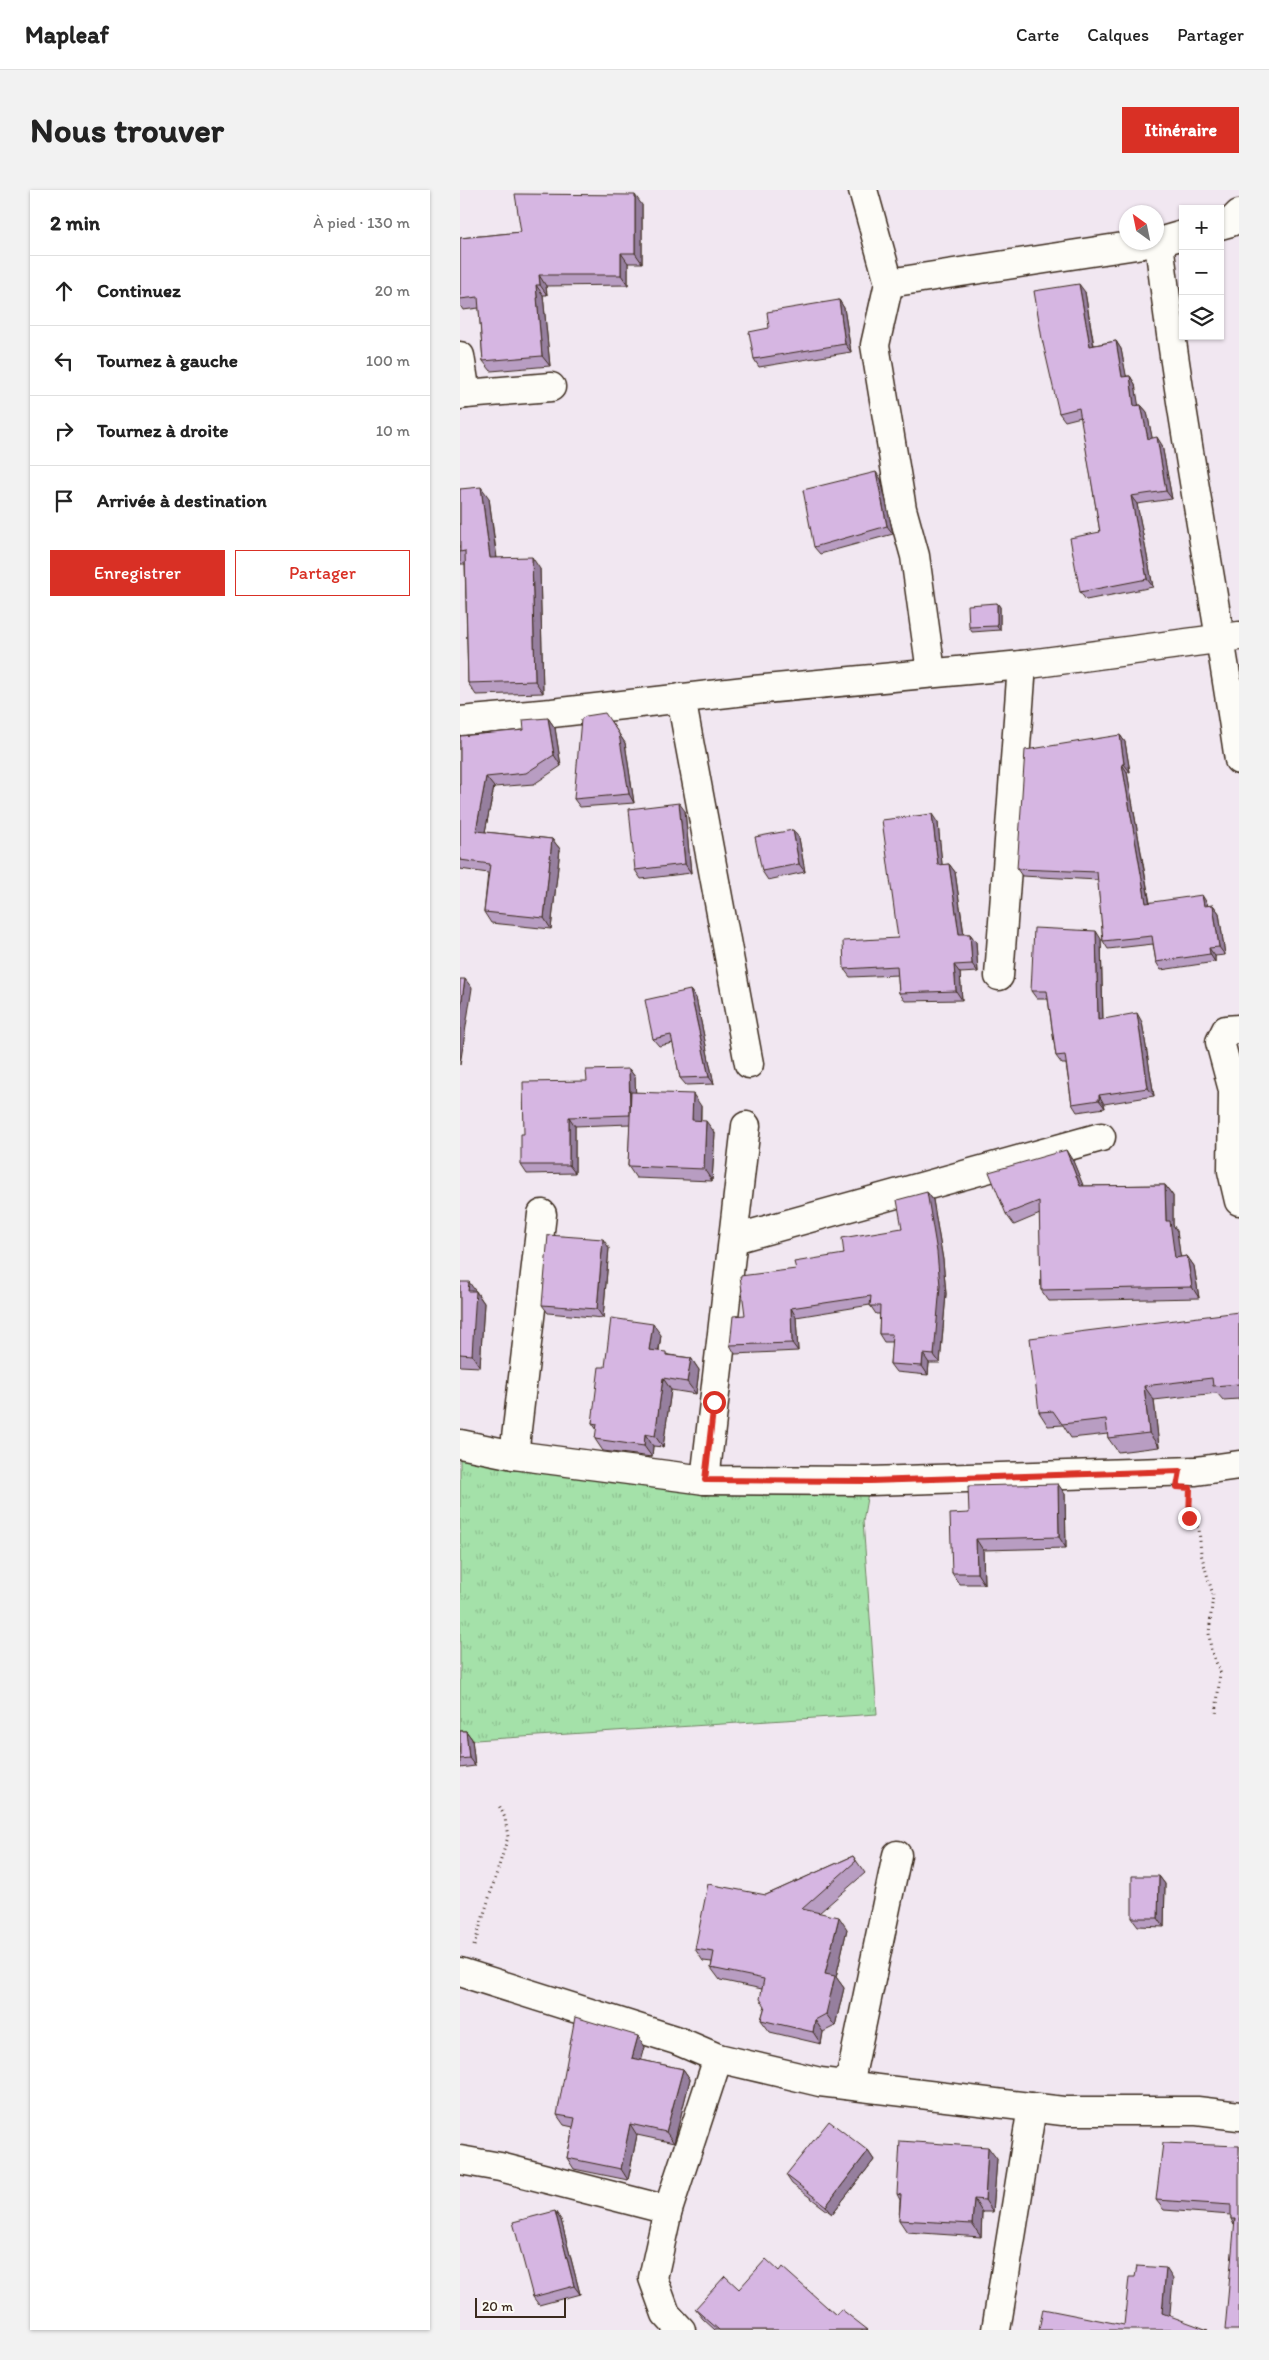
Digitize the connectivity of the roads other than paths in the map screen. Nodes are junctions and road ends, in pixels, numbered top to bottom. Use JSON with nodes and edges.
{"nodes":[{"id":1,"x":863,"y":190,"type":"edge"},
{"id":2,"x":1239,"y":214,"type":"edge"},
{"id":3,"x":1224,"y":224,"type":"edge"},
{"id":4,"x":1164,"y":240,"type":"edge"},
{"id":5,"x":1119,"y":247,"type":"edge"},
{"id":6,"x":889,"y":283,"type":"junction"},
{"id":7,"x":460,"y":356,"type":"edge"},
{"id":8,"x":551,"y":387,"type":"dead end"},
{"id":9,"x":463,"y":395,"type":"edge"},
{"id":10,"x":1230,"y":637,"type":"edge"},
{"id":11,"x":1022,"y":665,"type":"junction"},
{"id":12,"x":930,"y":672,"type":"junction"},
{"id":13,"x":681,"y":698,"type":"junction"},
{"id":14,"x":460,"y":721,"type":"edge"},
{"id":15,"x":1239,"y":760,"type":"edge"},
{"id":16,"x":999,"y":976,"type":"dead end"},
{"id":17,"x":1239,"y":1029,"type":"edge"},
{"id":18,"x":749,"y":1064,"type":"dead end"},
{"id":19,"x":746,"y":1126,"type":"dead end"},
{"id":20,"x":1101,"y":1137,"type":"dead end"},
{"id":21,"x":1239,"y":1201,"type":"edge"},
{"id":22,"x":542,"y":1214,"type":"dead end"},
{"id":23,"x":734,"y":1239,"type":"junction"},
{"id":24,"x":460,"y":1444,"type":"edge"},
{"id":25,"x":514,"y":1455,"type":"junction"},
{"id":26,"x":1239,"y":1465,"type":"edge"},
{"id":27,"x":705,"y":1480,"type":"junction"},
{"id":28,"x":897,"y":1855,"type":"dead end"},
{"id":29,"x":463,"y":1972,"type":"edge"},
{"id":30,"x":718,"y":2058,"type":"junction"},
{"id":31,"x":849,"y":2085,"type":"junction"},
{"id":32,"x":1032,"y":2107,"type":"junction"},
{"id":33,"x":1239,"y":2116,"type":"edge"},
{"id":34,"x":460,"y":2160,"type":"edge"},
{"id":35,"x":668,"y":2210,"type":"junction"},
{"id":36,"x":681,"y":2330,"type":"edge"},
{"id":37,"x":996,"y":2330,"type":"edge"}],
"edges":[{"from":1,"to":6,"type":"street"},
{"from":2,"to":3,"type":"street"},
{"from":4,"to":10,"type":"street"},
{"from":5,"to":6,"type":"street"},
{"from":6,"to":12,"type":"street"},
{"from":7,"to":9,"type":"street"},
{"from":8,"to":9,"type":"street"},
{"from":10,"to":11,"type":"street"},
{"from":10,"to":15,"type":"street"},
{"from":11,"to":12,"type":"street"},
{"from":11,"to":16,"type":"street"},
{"from":12,"to":13,"type":"street"},
{"from":13,"to":14,"type":"street"},
{"from":13,"to":18,"type":"street"},
{"from":17,"to":21,"type":"street"},
{"from":19,"to":23,"type":"street"},
{"from":20,"to":23,"type":"street"},
{"from":22,"to":25,"type":"street"},
{"from":23,"to":27,"type":"street"},
{"from":24,"to":25,"type":"street"},
{"from":25,"to":27,"type":"street"},
{"from":26,"to":27,"type":"street"},
{"from":28,"to":31,"type":"street"},
{"from":29,"to":30,"type":"street"},
{"from":30,"to":31,"type":"street"},
{"from":30,"to":35,"type":"street"},
{"from":31,"to":32,"type":"street"},
{"from":32,"to":33,"type":"street"},
{"from":32,"to":37,"type":"street"},
{"from":34,"to":35,"type":"street"},
{"from":35,"to":36,"type":"street"}]}
